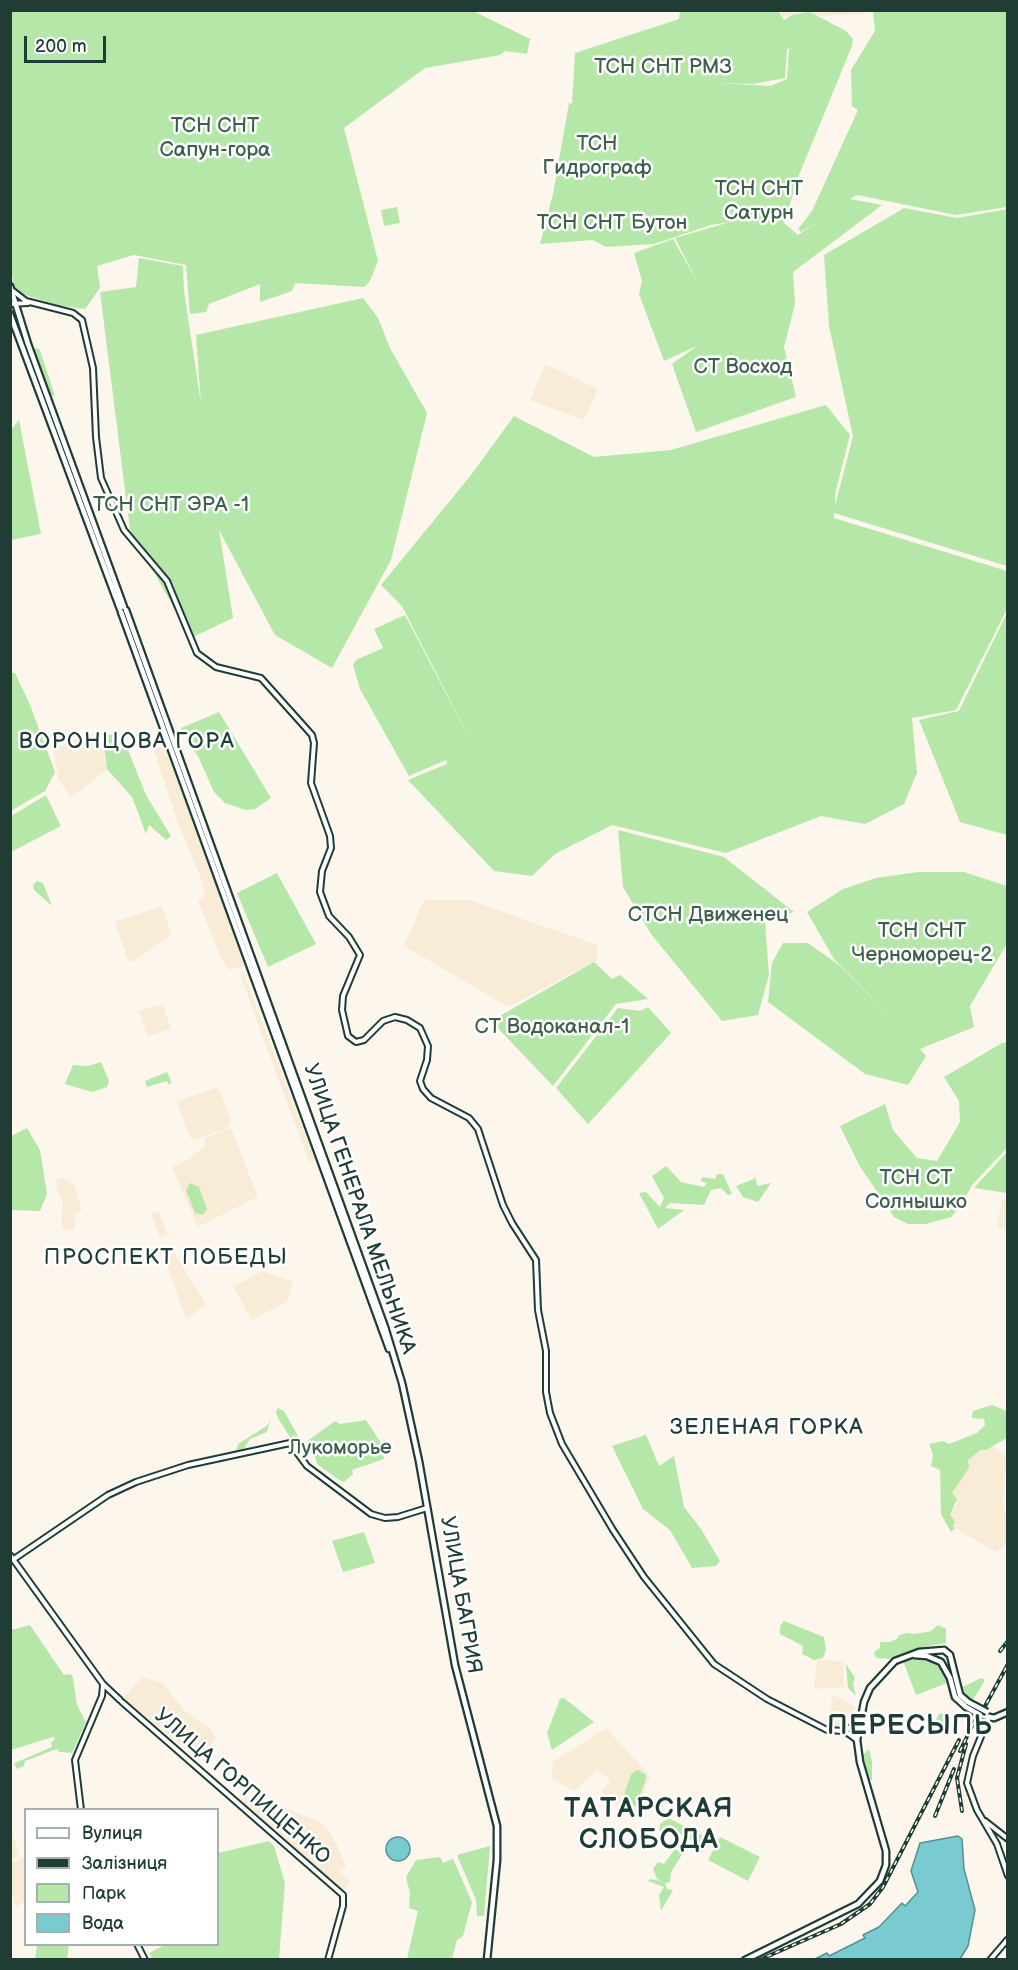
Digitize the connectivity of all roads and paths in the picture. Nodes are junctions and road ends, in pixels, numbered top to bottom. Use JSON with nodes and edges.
{"nodes":[{"id":1,"x":12,"y":291,"type":"edge"},
{"id":2,"x":12,"y":303,"type":"edge"},
{"id":3,"x":28,"y":303,"type":"junction"},
{"id":4,"x":17,"y":312,"type":"junction"},
{"id":5,"x":10,"y":314,"type":"edge"},
{"id":6,"x":123,"y":610,"type":"junction"},
{"id":7,"x":397,"y":1368,"type":"joint"},
{"id":8,"x":428,"y":1508,"type":"junction"},
{"id":9,"x":10,"y":1555,"type":"edge"},
{"id":10,"x":14,"y":1559,"type":"junction"},
{"id":11,"x":944,"y":1650,"type":"junction"},
{"id":12,"x":909,"y":1655,"type":"junction"},
{"id":13,"x":950,"y":1657,"type":"junction"},
{"id":14,"x":940,"y":1662,"type":"junction"},
{"id":15,"x":952,"y":1677,"type":"junction"},
{"id":16,"x":103,"y":1684,"type":"junction"},
{"id":17,"x":112,"y":1693,"type":"junction"},
{"id":18,"x":103,"y":1694,"type":"junction"},
{"id":19,"x":1005,"y":1713,"type":"edge"},
{"id":20,"x":980,"y":1715,"type":"junction"},
{"id":21,"x":990,"y":1716,"type":"junction"},
{"id":22,"x":859,"y":1721,"type":"junction"},
{"id":23,"x":984,"y":1729,"type":"junction"},
{"id":24,"x":845,"y":1731,"type":"junction"},
{"id":25,"x":857,"y":1740,"type":"junction"},
{"id":26,"x":81,"y":1808,"type":"edge"},
{"id":27,"x":982,"y":1819,"type":"junction"},
{"id":28,"x":1008,"y":1839,"type":"edge"},
{"id":29,"x":1008,"y":1876,"type":"edge"},
{"id":30,"x":1008,"y":1940,"type":"edge"},
{"id":31,"x":328,"y":1959,"type":"edge"},
{"id":32,"x":488,"y":1959,"type":"edge"},
{"id":33,"x":745,"y":1959,"type":"edge"},
{"id":34,"x":990,"y":1959,"type":"edge"}],
"edges":[{"from":1,"to":2,"type":"main road"},
{"from":1,"to":3,"type":"main road"},
{"from":2,"to":3,"type":"main road"},
{"from":2,"to":4,"type":"main road","name":"УЛИЦА ГЕНЕРАЛА МЕЛЬНИКА"},
{"from":3,"to":4,"type":"main road"},
{"from":3,"to":24,"type":"main road"},
{"from":4,"to":6,"type":"main road","name":"УЛИЦА ГЕНЕРАЛА МЕЛЬНИКА"},
{"from":5,"to":6,"type":"main road","name":"УЛИЦА ГЕНЕРАЛА МЕЛЬНИКА"},
{"from":6,"to":7,"type":"main road","name":"УЛИЦА ГЕНЕРАЛА МЕЛЬНИКА"},
{"from":7,"to":8,"type":"main road","name":"УЛИЦА БАГРИЯ"},
{"from":8,"to":10,"type":"main road"},
{"from":8,"to":32,"type":"main road","name":"УЛИЦА БАГРИЯ"},
{"from":9,"to":10,"type":"main road","name":"УЛИЦА ГОРПИЩЕНКО"},
{"from":10,"to":16,"type":"main road","name":"УЛИЦА ГОРПИЩЕНКО"},
{"from":11,"to":12,"type":"main road"},
{"from":11,"to":13,"type":"main road"},
{"from":11,"to":14,"type":"main road"},
{"from":12,"to":14,"type":"main road"},
{"from":12,"to":22,"type":"main road"},
{"from":13,"to":14,"type":"main road"},
{"from":13,"to":15,"type":"main road"},
{"from":14,"to":15,"type":"main road"},
{"from":15,"to":20,"type":"main road","bridge":true},
{"from":15,"to":21,"type":"main road","bridge":true},
{"from":16,"to":17,"type":"main road","name":"УЛИЦА ГОРПИЩЕНКО"},
{"from":16,"to":18,"type":"main road"},
{"from":17,"to":18,"type":"main road"},
{"from":17,"to":31,"type":"main road","name":"УЛИЦА ГОРПИЩЕНКО"},
{"from":18,"to":26,"type":"main road"},
{"from":19,"to":21,"type":"main road"},
{"from":19,"to":21,"type":"main road"},
{"from":20,"to":21,"type":"main road"},
{"from":20,"to":23,"type":"main road"},
{"from":21,"to":23,"type":"main road"},
{"from":22,"to":24,"type":"main road"},
{"from":22,"to":25,"type":"main road"},
{"from":23,"to":27,"type":"main road"},
{"from":24,"to":25,"type":"main road"},
{"from":25,"to":33,"type":"main road"},
{"from":27,"to":28,"type":"main road"},
{"from":27,"to":29,"type":"main road"},
{"from":30,"to":34,"type":"main road"}]}
